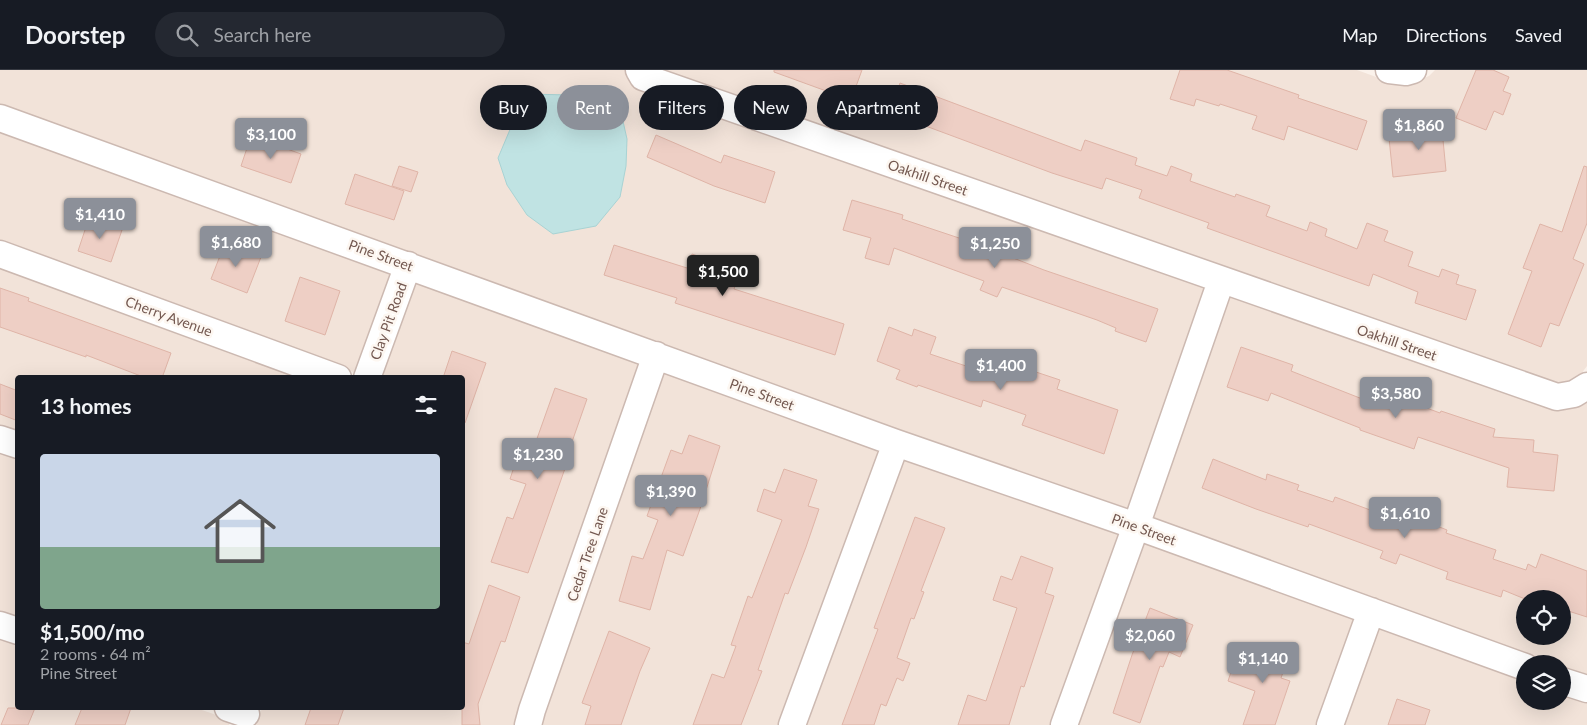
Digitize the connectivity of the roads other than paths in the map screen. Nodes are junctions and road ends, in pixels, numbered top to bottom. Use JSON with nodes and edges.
{"nodes":[{"id":1,"x":639,"y":70,"type":"edge"},
{"id":2,"x":1389,"y":70,"type":"edge"},
{"id":3,"x":1413,"y":70,"type":"edge"},
{"id":4,"x":0,"y":118,"type":"edge"},
{"id":5,"x":0,"y":254,"type":"edge"},
{"id":6,"x":408,"y":265,"type":"junction"},
{"id":7,"x":1220,"y":281,"type":"junction"},
{"id":8,"x":656,"y":355,"type":"junction"},
{"id":9,"x":330,"y":375,"type":"edge"},
{"id":10,"x":368,"y":375,"type":"edge"},
{"id":11,"x":1581,"y":390,"type":"edge"},
{"id":12,"x":0,"y":439,"type":"edge"},
{"id":13,"x":896,"y":443,"type":"junction"},
{"id":14,"x":15,"y":444,"type":"edge"},
{"id":15,"x":1136,"y":526,"type":"junction"},
{"id":16,"x":1371,"y":611,"type":"junction"},
{"id":17,"x":0,"y":625,"type":"edge"},
{"id":18,"x":15,"y":630,"type":"edge"},
{"id":19,"x":1516,"y":664,"type":"edge"},
{"id":20,"x":1571,"y":684,"type":"edge"},
{"id":21,"x":1587,"y":690,"type":"edge"},
{"id":22,"x":528,"y":725,"type":"edge"},
{"id":23,"x":792,"y":725,"type":"edge"},
{"id":24,"x":1064,"y":725,"type":"edge"},
{"id":25,"x":1330,"y":725,"type":"edge"}],
"edges":[{"from":1,"to":7,"type":"street","name":"Oakhill Street"},
{"from":2,"to":3,"type":"street"},
{"from":4,"to":6,"type":"street","name":"Pine Street"},
{"from":5,"to":9,"type":"street","name":"Cherry Avenue"},
{"from":6,"to":8,"type":"street","name":"Pine Street"},
{"from":6,"to":10,"type":"street","name":"Clay Pit Road"},
{"from":7,"to":11,"type":"street","name":"Oakhill Street"},
{"from":7,"to":15,"type":"street"},
{"from":8,"to":13,"type":"street","name":"Pine Street"},
{"from":8,"to":22,"type":"street","name":"Cedar Tree Lane"},
{"from":12,"to":14,"type":"street"},
{"from":13,"to":15,"type":"street","name":"Pine Street"},
{"from":13,"to":23,"type":"street"},
{"from":15,"to":16,"type":"street","name":"Pine Street"},
{"from":15,"to":24,"type":"street"},
{"from":16,"to":19,"type":"street","name":"Pine Street"},
{"from":16,"to":25,"type":"street"},
{"from":17,"to":18,"type":"street"},
{"from":20,"to":21,"type":"street"}]}
